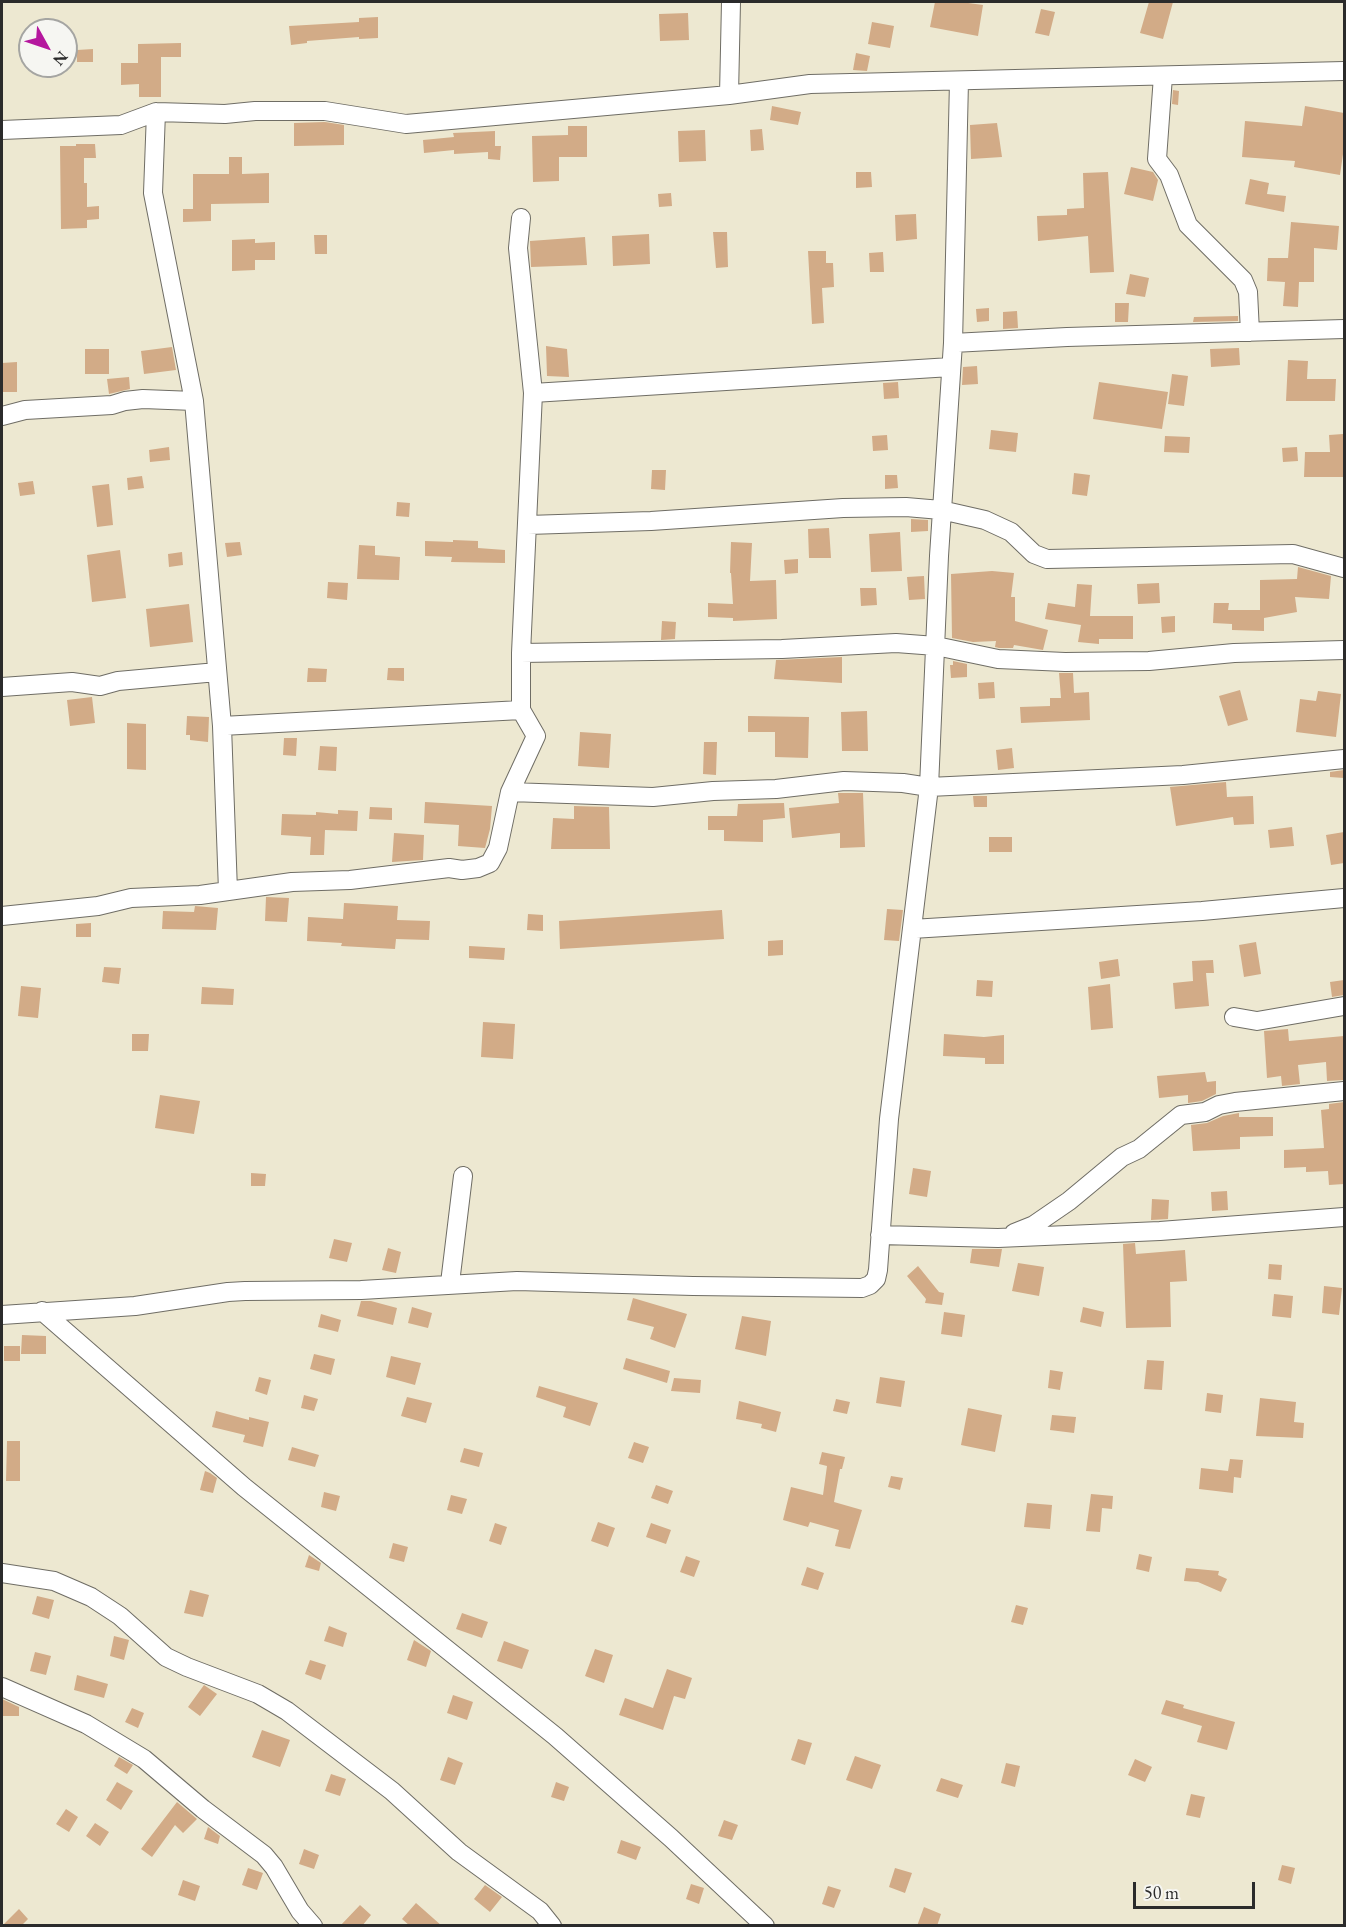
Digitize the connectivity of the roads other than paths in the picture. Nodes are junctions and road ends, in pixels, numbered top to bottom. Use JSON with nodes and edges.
{"nodes":[{"id":1,"x":731,"y":2,"type":"edge"},
{"id":2,"x":1344,"y":71,"type":"edge"},
{"id":3,"x":1163,"y":76,"type":"junction"},
{"id":4,"x":959,"y":81,"type":"junction"},
{"id":5,"x":729,"y":95,"type":"junction"},
{"id":6,"x":156,"y":112,"type":"junction"},
{"id":7,"x":2,"y":130,"type":"edge"},
{"id":8,"x":521,"y":218,"type":"dead end"},
{"id":9,"x":1344,"y":329,"type":"edge"},
{"id":10,"x":1250,"y":332,"type":"junction"},
{"id":11,"x":953,"y":343,"type":"junction"},
{"id":12,"x":951,"y":367,"type":"junction"},
{"id":13,"x":533,"y":393,"type":"junction"},
{"id":14,"x":194,"y":401,"type":"junction"},
{"id":15,"x":2,"y":416,"type":"edge"},
{"id":16,"x":941,"y":510,"type":"junction"},
{"id":17,"x":528,"y":525,"type":"junction"},
{"id":18,"x":1344,"y":568,"type":"edge"},
{"id":19,"x":936,"y":646,"type":"junction"},
{"id":20,"x":1344,"y":650,"type":"edge"},
{"id":21,"x":521,"y":653,"type":"junction"},
{"id":22,"x":218,"y":672,"type":"junction"},
{"id":23,"x":2,"y":687,"type":"edge"},
{"id":24,"x":521,"y":710,"type":"junction"},
{"id":25,"x":222,"y":726,"type":"junction"},
{"id":26,"x":1344,"y":759,"type":"edge"},
{"id":27,"x":929,"y":787,"type":"junction"},
{"id":28,"x":510,"y":792,"type":"junction"},
{"id":29,"x":228,"y":891,"type":"junction"},
{"id":30,"x":1344,"y":898,"type":"edge"},
{"id":31,"x":2,"y":916,"type":"edge"},
{"id":32,"x":912,"y":929,"type":"junction"},
{"id":33,"x":1344,"y":1006,"type":"edge"},
{"id":34,"x":1234,"y":1017,"type":"dead end"},
{"id":35,"x":1344,"y":1091,"type":"edge"},
{"id":36,"x":463,"y":1176,"type":"dead end"},
{"id":37,"x":1344,"y":1216,"type":"edge"},
{"id":38,"x":880,"y":1235,"type":"junction"},
{"id":39,"x":998,"y":1238,"type":"junction"},
{"id":40,"x":450,"y":1283,"type":"junction"},
{"id":41,"x":42,"y":1311,"type":"junction"},
{"id":42,"x":2,"y":1315,"type":"edge"},
{"id":43,"x":2,"y":1573,"type":"edge"},
{"id":44,"x":2,"y":1687,"type":"edge"},
{"id":45,"x":313,"y":1926,"type":"edge"},
{"id":46,"x":552,"y":1926,"type":"edge"},
{"id":47,"x":765,"y":1926,"type":"edge"}],
"edges":[{"from":1,"to":5,"type":"street"},
{"from":2,"to":3,"type":"street"},
{"from":3,"to":4,"type":"street"},
{"from":3,"to":10,"type":"street"},
{"from":4,"to":5,"type":"street"},
{"from":4,"to":11,"type":"street"},
{"from":5,"to":6,"type":"street"},
{"from":6,"to":7,"type":"street"},
{"from":6,"to":14,"type":"street"},
{"from":8,"to":13,"type":"street"},
{"from":9,"to":10,"type":"street"},
{"from":10,"to":11,"type":"street"},
{"from":11,"to":12,"type":"street"},
{"from":12,"to":13,"type":"street"},
{"from":12,"to":16,"type":"street"},
{"from":13,"to":17,"type":"street"},
{"from":14,"to":15,"type":"street"},
{"from":14,"to":22,"type":"street"},
{"from":16,"to":17,"type":"street"},
{"from":16,"to":18,"type":"street"},
{"from":16,"to":19,"type":"street"},
{"from":17,"to":21,"type":"street"},
{"from":19,"to":20,"type":"street"},
{"from":19,"to":21,"type":"street"},
{"from":19,"to":27,"type":"street"},
{"from":21,"to":24,"type":"street"},
{"from":22,"to":23,"type":"street"},
{"from":22,"to":25,"type":"street"},
{"from":24,"to":25,"type":"street"},
{"from":24,"to":28,"type":"street"},
{"from":25,"to":29,"type":"street"},
{"from":26,"to":27,"type":"street"},
{"from":27,"to":28,"type":"street"},
{"from":27,"to":32,"type":"street"},
{"from":28,"to":29,"type":"street"},
{"from":29,"to":31,"type":"street"},
{"from":30,"to":32,"type":"street"},
{"from":32,"to":38,"type":"street"},
{"from":33,"to":34,"type":"street"},
{"from":35,"to":39,"type":"street"},
{"from":36,"to":40,"type":"street"},
{"from":37,"to":39,"type":"street"},
{"from":38,"to":39,"type":"street"},
{"from":38,"to":40,"type":"street"},
{"from":40,"to":41,"type":"street"},
{"from":41,"to":42,"type":"street"},
{"from":41,"to":47,"type":"street"},
{"from":43,"to":46,"type":"street"},
{"from":44,"to":45,"type":"street"}]}
